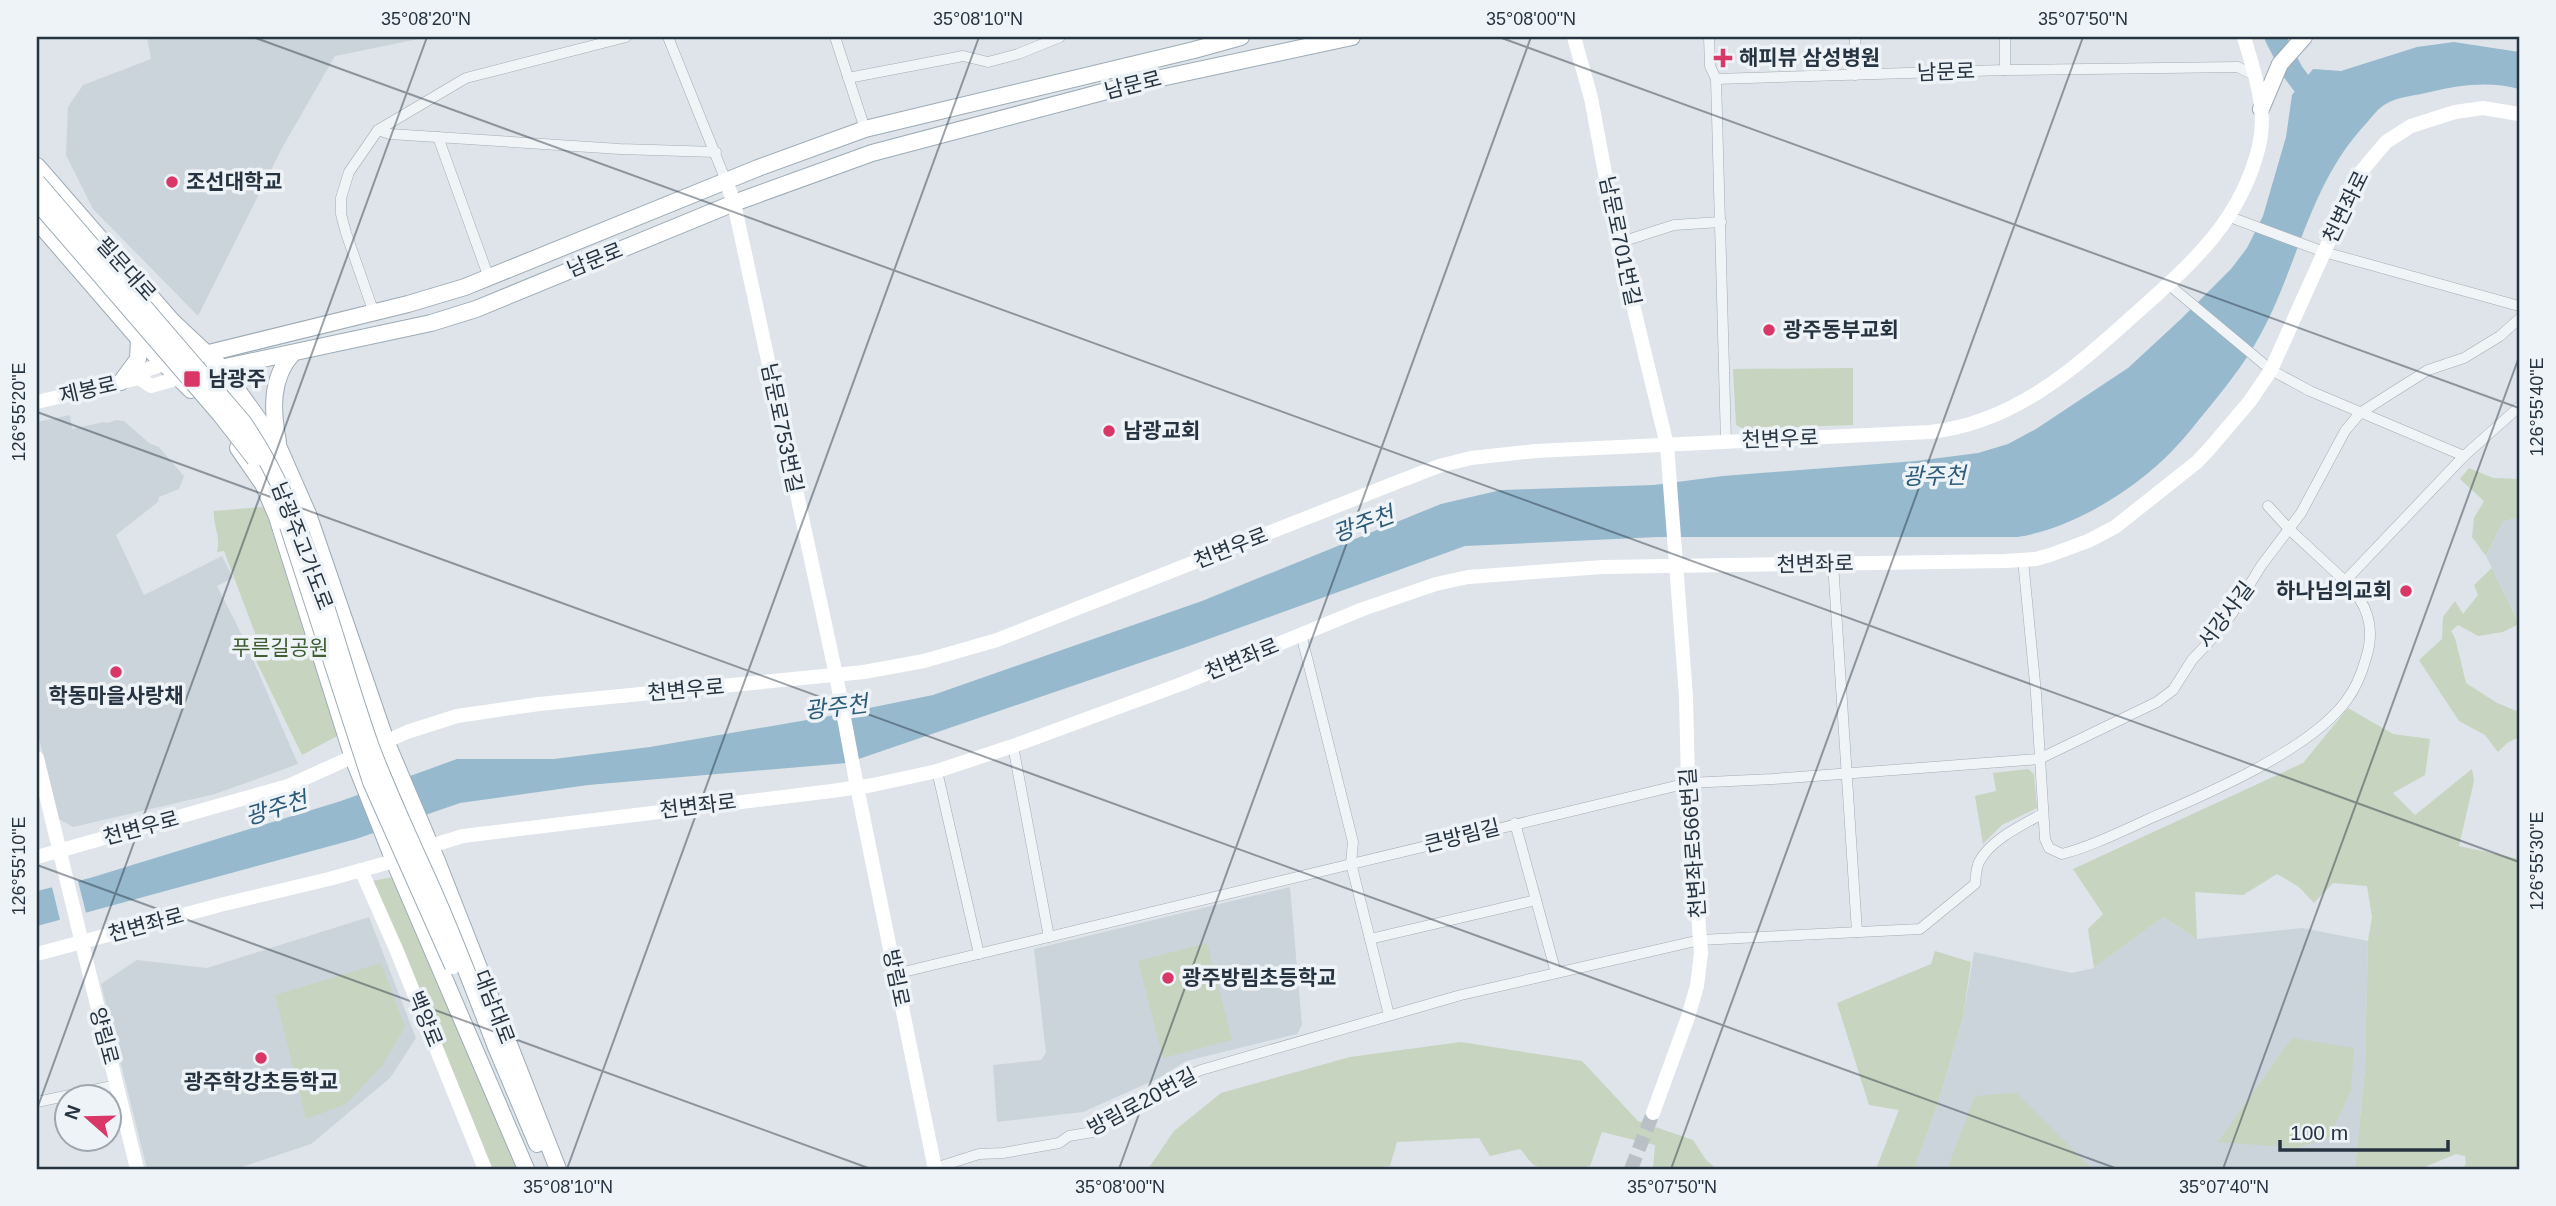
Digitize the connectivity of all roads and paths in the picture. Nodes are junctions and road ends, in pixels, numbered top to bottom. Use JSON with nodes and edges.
{"nodes":[{"id":1,"x":626,"y":37,"type":"edge"},
{"id":2,"x":668,"y":37,"type":"edge"},
{"id":3,"x":835,"y":37,"type":"edge"},
{"id":4,"x":1060,"y":37,"type":"edge"},
{"id":5,"x":1241,"y":37,"type":"edge"},
{"id":6,"x":1352,"y":37,"type":"edge"},
{"id":7,"x":1574,"y":37,"type":"edge"},
{"id":8,"x":1709,"y":37,"type":"edge"},
{"id":9,"x":1855,"y":37,"type":"edge"},
{"id":10,"x":2005,"y":37,"type":"edge"},
{"id":11,"x":2244,"y":37,"type":"edge"},
{"id":12,"x":2299,"y":41,"type":"edge"},
{"id":13,"x":1192,"y":46,"type":"edge"},
{"id":14,"x":2005,"y":70,"type":"junction"},
{"id":15,"x":1854,"y":75,"type":"junction"},
{"id":16,"x":1169,"y":76,"type":"junction"},
{"id":17,"x":2255,"y":76,"type":"junction"},
{"id":18,"x":848,"y":78,"type":"junction"},
{"id":19,"x":1716,"y":79,"type":"junction"},
{"id":20,"x":2262,"y":109,"type":"junction"},
{"id":21,"x":2519,"y":114,"type":"edge"},
{"id":22,"x":865,"y":129,"type":"junction"},
{"id":23,"x":378,"y":130,"type":"junction"},
{"id":24,"x":438,"y":137,"type":"junction"},
{"id":25,"x":716,"y":152,"type":"junction"},
{"id":26,"x":37,"y":166,"type":"edge"},
{"id":27,"x":726,"y":181,"type":"junction"},
{"id":28,"x":37,"y":183,"type":"edge"},
{"id":29,"x":37,"y":202,"type":"edge"},
{"id":30,"x":734,"y":203,"type":"junction"},
{"id":31,"x":2230,"y":217,"type":"junction"},
{"id":32,"x":37,"y":221,"type":"edge"},
{"id":33,"x":1721,"y":222,"type":"junction"},
{"id":34,"x":1618,"y":243,"type":"junction"},
{"id":35,"x":2324,"y":252,"type":"junction"},
{"id":36,"x":489,"y":278,"type":"junction"},
{"id":37,"x":2168,"y":285,"type":"junction"},
{"id":38,"x":2519,"y":306,"type":"edge"},
{"id":39,"x":374,"y":313,"type":"junction"},
{"id":40,"x":2519,"y":319,"type":"edge"},
{"id":41,"x":139,"y":340,"type":"junction"},
{"id":42,"x":293,"y":353,"type":"junction"},
{"id":43,"x":208,"y":354,"type":"junction"},
{"id":44,"x":164,"y":364,"type":"junction"},
{"id":45,"x":220,"y":367,"type":"junction"},
{"id":46,"x":2267,"y":367,"type":"junction"},
{"id":47,"x":139,"y":378,"type":"junction"},
{"id":48,"x":179,"y":378,"type":"junction"},
{"id":49,"x":121,"y":382,"type":"junction"},
{"id":50,"x":37,"y":402,"type":"edge"},
{"id":51,"x":2519,"y":407,"type":"edge"},
{"id":52,"x":2360,"y":413,"type":"junction"},
{"id":53,"x":1726,"y":441,"type":"junction"},
{"id":54,"x":1667,"y":445,"type":"junction"},
{"id":55,"x":279,"y":448,"type":"junction"},
{"id":56,"x":2464,"y":456,"type":"junction"},
{"id":57,"x":2268,"y":506,"type":"dead end"},
{"id":58,"x":2289,"y":530,"type":"junction"},
{"id":59,"x":2023,"y":560,"type":"junction"},
{"id":60,"x":1833,"y":563,"type":"junction"},
{"id":61,"x":1675,"y":565,"type":"junction"},
{"id":62,"x":2345,"y":581,"type":"junction"},
{"id":63,"x":1301,"y":634,"type":"junction"},
{"id":64,"x":836,"y":675,"type":"junction"},
{"id":65,"x":386,"y":741,"type":"junction"},
{"id":66,"x":1013,"y":746,"type":"junction"},
{"id":67,"x":37,"y":758,"type":"edge"},
{"id":68,"x":353,"y":758,"type":"junction"},
{"id":69,"x":2039,"y":759,"type":"junction"},
{"id":70,"x":937,"y":771,"type":"junction"},
{"id":71,"x":1847,"y":774,"type":"junction"},
{"id":72,"x":1688,"y":783,"type":"junction"},
{"id":73,"x":857,"y":787,"type":"junction"},
{"id":74,"x":2042,"y":814,"type":"junction"},
{"id":75,"x":1515,"y":822,"type":"junction"},
{"id":76,"x":430,"y":846,"type":"junction"},
{"id":77,"x":60,"y":850,"type":"junction"},
{"id":78,"x":37,"y":856,"type":"edge"},
{"id":79,"x":394,"y":861,"type":"junction"},
{"id":80,"x":1351,"y":863,"type":"junction"},
{"id":81,"x":361,"y":870,"type":"junction"},
{"id":82,"x":1536,"y":900,"type":"junction"},
{"id":83,"x":1857,"y":932,"type":"junction"},
{"id":84,"x":1049,"y":937,"type":"junction"},
{"id":85,"x":1370,"y":939,"type":"junction"},
{"id":86,"x":1700,"y":940,"type":"junction"},
{"id":87,"x":81,"y":943,"type":"junction"},
{"id":88,"x":37,"y":954,"type":"edge"},
{"id":89,"x":979,"y":954,"type":"junction"},
{"id":90,"x":1556,"y":973,"type":"junction"},
{"id":91,"x":895,"y":974,"type":"junction"},
{"id":92,"x":1389,"y":1015,"type":"junction"},
{"id":93,"x":491,"y":1048,"type":"junction"},
{"id":94,"x":117,"y":1084,"type":"edge"},
{"id":95,"x":122,"y":1106,"type":"edge"},
{"id":96,"x":1653,"y":1113,"type":"tunnel mouth"},
{"id":97,"x":137,"y":1169,"type":"edge"},
{"id":98,"x":485,"y":1169,"type":"edge"},
{"id":99,"x":526,"y":1169,"type":"edge"},
{"id":100,"x":536,"y":1169,"type":"edge"},
{"id":101,"x":548,"y":1169,"type":"edge"},
{"id":102,"x":558,"y":1169,"type":"edge"},
{"id":103,"x":935,"y":1169,"type":"edge"}],
"edges":[{"from":1,"to":23,"type":"street"},
{"from":2,"to":25,"type":"street"},
{"from":3,"to":18,"type":"street"},
{"from":4,"to":18,"type":"street"},
{"from":5,"to":13,"type":"main road","name":"남문로"},
{"from":6,"to":16,"type":"main road","name":"남문로"},
{"from":7,"to":34,"type":"street","name":"남문로701번길"},
{"from":8,"to":19,"type":"street"},
{"from":9,"to":15,"type":"street"},
{"from":10,"to":14,"type":"street","name":"남문로"},
{"from":11,"to":17,"type":"street","name":"천변우로"},
{"from":12,"to":20,"type":"main road"},
{"from":13,"to":16,"type":"main road"},
{"from":13,"to":22,"type":"main road","name":"남문로"},
{"from":14,"to":15,"type":"street","name":"남문로"},
{"from":14,"to":17,"type":"street"},
{"from":15,"to":19,"type":"street","name":"남문로"},
{"from":16,"to":30,"type":"main road","name":"남문로"},
{"from":17,"to":20,"type":"street","name":"천변우로"},
{"from":18,"to":22,"type":"street"},
{"from":19,"to":33,"type":"street"},
{"from":20,"to":31,"type":"street","name":"천변우로"},
{"from":21,"to":35,"type":"street","name":"천변좌로"},
{"from":22,"to":27,"type":"main road","name":"남문로"},
{"from":23,"to":24,"type":"street"},
{"from":23,"to":39,"type":"street"},
{"from":24,"to":25,"type":"street"},
{"from":24,"to":36,"type":"street"},
{"from":25,"to":27,"type":"street"},
{"from":26,"to":43,"type":"main road","name":"필문대로"},
{"from":27,"to":30,"type":"street","name":"남문로753번길"},
{"from":27,"to":36,"type":"main road","name":"남문로"},
{"from":28,"to":93,"type":"main road","name":"남광주고가도로","bridge":true},
{"from":29,"to":93,"type":"main road","name":"남광주고가도로","bridge":true},
{"from":30,"to":42,"type":"main road","name":"남문로"},
{"from":30,"to":64,"type":"street","name":"남문로753번길"},
{"from":31,"to":35,"type":"street"},
{"from":31,"to":37,"type":"street","name":"천변우로"},
{"from":32,"to":41,"type":"main road","name":"필문대로"},
{"from":33,"to":34,"type":"street"},
{"from":33,"to":53,"type":"street"},
{"from":34,"to":54,"type":"street","name":"남문로701번길"},
{"from":35,"to":38,"type":"street","name":"천변좌로"},
{"from":35,"to":46,"type":"street","name":"천변좌로"},
{"from":36,"to":39,"type":"main road","name":"남문로"},
{"from":37,"to":46,"type":"street"},
{"from":37,"to":53,"type":"street","name":"천변우로"},
{"from":39,"to":43,"type":"main road","name":"남문로"},
{"from":40,"to":52,"type":"street"},
{"from":41,"to":44,"type":"main road","name":"필문대로"},
{"from":41,"to":49,"type":"main road"},
{"from":42,"to":45,"type":"main road","name":"남문로"},
{"from":42,"to":55,"type":"main road"},
{"from":43,"to":44,"type":"main road","name":"남문로"},
{"from":43,"to":45,"type":"main road","name":"필문대로"},
{"from":44,"to":47,"type":"street","name":"제봉로"},
{"from":44,"to":48,"type":"main road"},
{"from":45,"to":48,"type":"main road","name":"남문로"},
{"from":45,"to":55,"type":"main road"},
{"from":46,"to":52,"type":"street"},
{"from":46,"to":59,"type":"street","name":"천변좌로"},
{"from":47,"to":48,"type":"street","name":"제봉로"},
{"from":47,"to":49,"type":"street","name":"제봉로"},
{"from":48,"to":68,"type":"main road"},
{"from":49,"to":50,"type":"street","name":"제봉로"},
{"from":51,"to":56,"type":"street"},
{"from":52,"to":56,"type":"street"},
{"from":52,"to":58,"type":"street","name":"서강사길"},
{"from":53,"to":54,"type":"street","name":"천변우로"},
{"from":54,"to":61,"type":"street","name":"남문로701번길"},
{"from":54,"to":64,"type":"street","name":"천변우로"},
{"from":55,"to":65,"type":"main road"},
{"from":56,"to":62,"type":"street"},
{"from":57,"to":58,"type":"street"},
{"from":58,"to":62,"type":"street"},
{"from":58,"to":69,"type":"street","name":"서강사길"},
{"from":59,"to":60,"type":"street","name":"천변좌로"},
{"from":59,"to":69,"type":"street"},
{"from":60,"to":61,"type":"street","name":"천변좌로"},
{"from":60,"to":71,"type":"street"},
{"from":61,"to":63,"type":"street","name":"천변좌로"},
{"from":61,"to":72,"type":"street","name":"천변좌로566번길"},
{"from":62,"to":74,"type":"street"},
{"from":63,"to":66,"type":"street","name":"천변좌로"},
{"from":63,"to":80,"type":"street"},
{"from":64,"to":65,"type":"street","name":"천변우로"},
{"from":64,"to":73,"type":"street","name":"남문로753번길"},
{"from":65,"to":68,"type":"street","name":"천변우로"},
{"from":65,"to":76,"type":"main road","name":"대남대로"},
{"from":66,"to":70,"type":"street","name":"천변좌로"},
{"from":66,"to":84,"type":"street"},
{"from":67,"to":77,"type":"street"},
{"from":68,"to":77,"type":"street","name":"천변우로"},
{"from":68,"to":79,"type":"main road","name":"대남대로"},
{"from":69,"to":71,"type":"street","name":"큰방림길"},
{"from":69,"to":74,"type":"street"},
{"from":70,"to":73,"type":"street","name":"천변좌로"},
{"from":70,"to":89,"type":"street"},
{"from":71,"to":72,"type":"street","name":"큰방림길"},
{"from":71,"to":83,"type":"street"},
{"from":72,"to":75,"type":"street","name":"큰방림길"},
{"from":72,"to":86,"type":"street","name":"천변좌로566번길"},
{"from":73,"to":76,"type":"street","name":"천변좌로"},
{"from":73,"to":91,"type":"street","name":"방림로"},
{"from":74,"to":83,"type":"street","name":"방림로20번길"},
{"from":75,"to":80,"type":"street","name":"큰방림길"},
{"from":75,"to":82,"type":"street"},
{"from":76,"to":79,"type":"street","name":"천변좌로"},
{"from":76,"to":102,"type":"main road","name":"대남대로"},
{"from":77,"to":78,"type":"street","name":"천변우로"},
{"from":77,"to":87,"type":"street","name":"양림로"},
{"from":79,"to":81,"type":"street","name":"천변좌로"},
{"from":79,"to":99,"type":"main road","name":"대남대로"},
{"from":80,"to":84,"type":"street","name":"큰방림길"},
{"from":80,"to":85,"type":"street"},
{"from":81,"to":87,"type":"street","name":"천변좌로"},
{"from":81,"to":98,"type":"street","name":"백양로"},
{"from":82,"to":85,"type":"street"},
{"from":82,"to":90,"type":"street"},
{"from":83,"to":86,"type":"street","name":"방림로20번길"},
{"from":84,"to":89,"type":"street","name":"큰방림길"},
{"from":85,"to":92,"type":"street"},
{"from":86,"to":90,"type":"street","name":"방림로20번길"},
{"from":86,"to":96,"type":"street","name":"천변좌로566번길"},
{"from":87,"to":88,"type":"street","name":"천변좌로"},
{"from":87,"to":94,"type":"street","name":"양림로"},
{"from":89,"to":91,"type":"street","name":"큰방림길"},
{"from":90,"to":92,"type":"street","name":"방림로20번길"},
{"from":91,"to":103,"type":"street","name":"방림로"},
{"from":92,"to":103,"type":"street","name":"방림로20번길"},
{"from":93,"to":100,"type":"main road","name":"대남대로"},
{"from":93,"to":101,"type":"main road","name":"대남대로"},
{"from":95,"to":97,"type":"street","name":"양림로"}]}
